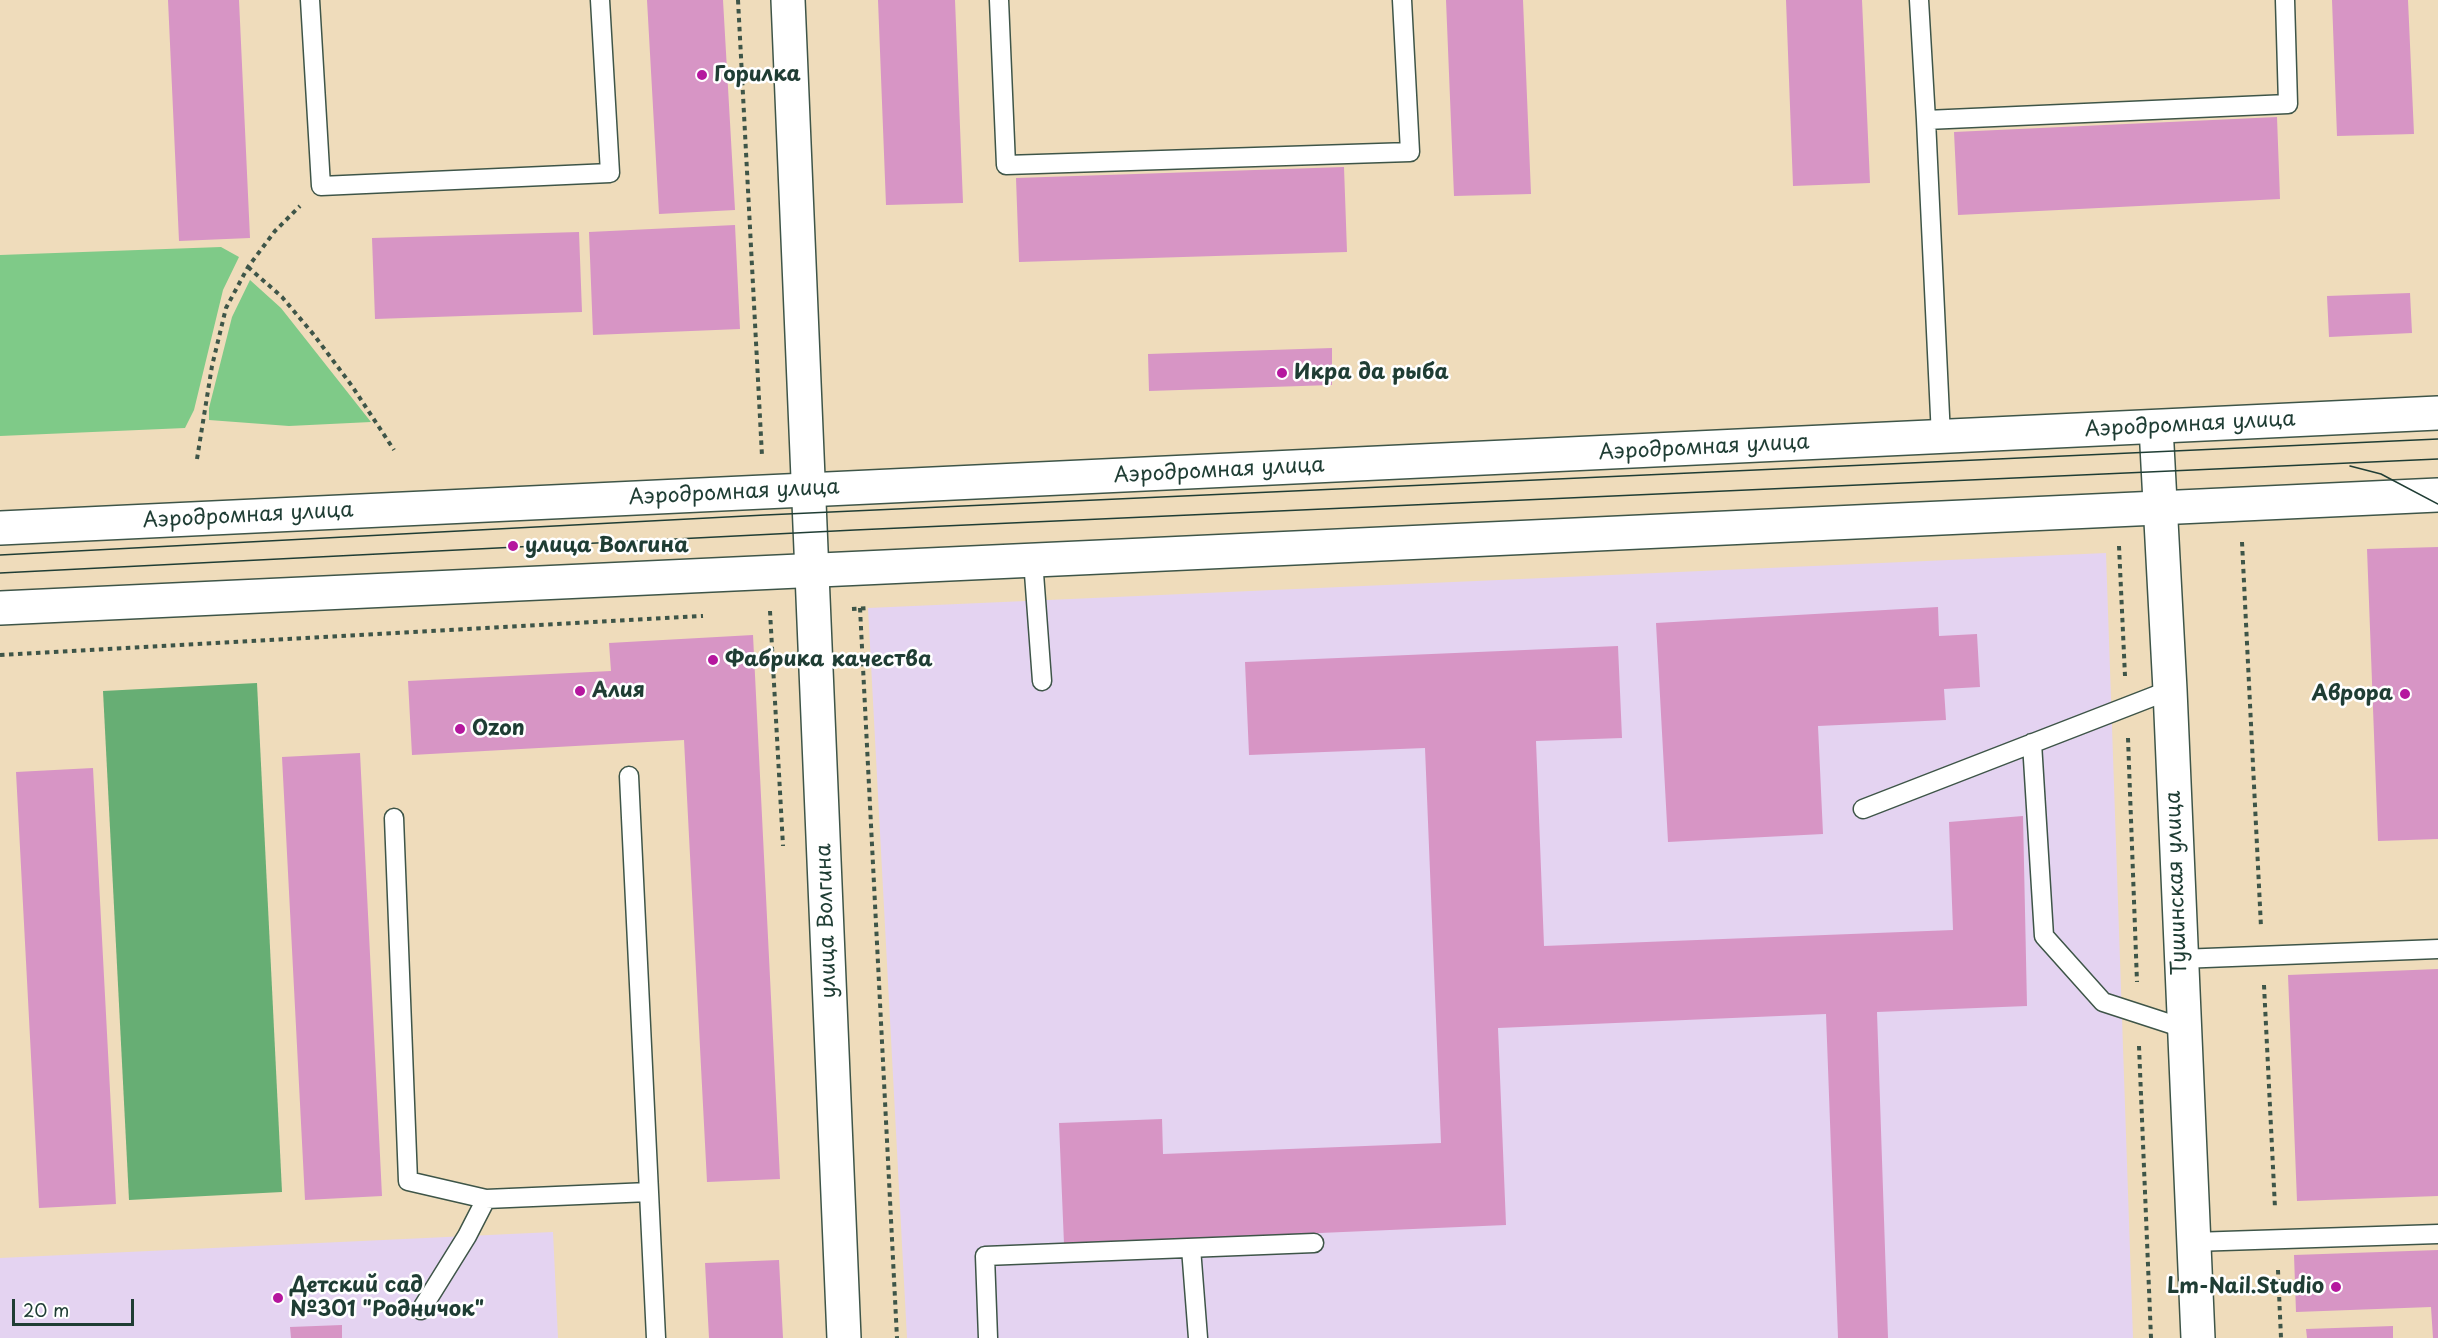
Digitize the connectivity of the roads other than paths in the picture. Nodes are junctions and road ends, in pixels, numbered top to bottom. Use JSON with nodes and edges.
{"nodes":[{"id":1,"x":310,"y":0,"type":"edge"},
{"id":2,"x":600,"y":0,"type":"edge"},
{"id":3,"x":788,"y":0,"type":"edge"},
{"id":4,"x":999,"y":0,"type":"edge"},
{"id":5,"x":1402,"y":0,"type":"edge"},
{"id":6,"x":1919,"y":0,"type":"edge"},
{"id":7,"x":2285,"y":0,"type":"edge"},
{"id":8,"x":1926,"y":120,"type":"junction"},
{"id":9,"x":2438,"y":413,"type":"edge"},
{"id":10,"x":2156,"y":427,"type":"junction"},
{"id":11,"x":1941,"y":436,"type":"junction"},
{"id":12,"x":809,"y":490,"type":"junction"},
{"id":13,"x":2438,"y":495,"type":"edge"},
{"id":14,"x":2160,"y":507,"type":"junction"},
{"id":15,"x":0,"y":528,"type":"edge"},
{"id":16,"x":1033,"y":560,"type":"junction"},
{"id":17,"x":812,"y":570,"type":"junction"},
{"id":18,"x":0,"y":608,"type":"edge"},
{"id":19,"x":1042,"y":681,"type":"dead end"},
{"id":20,"x":2170,"y":690,"type":"junction"},
{"id":21,"x":2032,"y":743,"type":"junction"},
{"id":22,"x":629,"y":776,"type":"dead end"},
{"id":23,"x":1863,"y":809,"type":"dead end"},
{"id":24,"x":394,"y":818,"type":"dead end"},
{"id":25,"x":2438,"y":949,"type":"edge"},
{"id":26,"x":2180,"y":959,"type":"junction"},
{"id":27,"x":2183,"y":1028,"type":"junction"},
{"id":28,"x":649,"y":1192,"type":"junction"},
{"id":29,"x":486,"y":1199,"type":"junction"},
{"id":30,"x":2438,"y":1234,"type":"edge"},
{"id":31,"x":2193,"y":1242,"type":"junction"},
{"id":32,"x":1314,"y":1243,"type":"dead end"},
{"id":33,"x":1191,"y":1248,"type":"junction"},
{"id":34,"x":421,"y":1310,"type":"dead end"},
{"id":35,"x":656,"y":1338,"type":"edge"},
{"id":36,"x":844,"y":1338,"type":"edge"},
{"id":37,"x":988,"y":1338,"type":"edge"},
{"id":38,"x":1198,"y":1338,"type":"edge"},
{"id":39,"x":2198,"y":1338,"type":"edge"}],
"edges":[{"from":1,"to":2,"type":"lane"},
{"from":3,"to":12,"type":"main road","name":"улица Волгина"},
{"from":4,"to":5,"type":"lane"},
{"from":6,"to":8,"type":"lane"},
{"from":7,"to":8,"type":"lane"},
{"from":8,"to":11,"type":"lane"},
{"from":9,"to":10,"type":"main road","name":"Аэродромная улица"},
{"from":10,"to":11,"type":"main road","name":"Аэродромная улица"},
{"from":10,"to":14,"type":"main road","name":"Тушинская улица"},
{"from":11,"to":12,"type":"main road","name":"Аэродромная улица"},
{"from":12,"to":15,"type":"main road","name":"Аэродромная улица"},
{"from":12,"to":17,"type":"main road","name":"улица Волгина"},
{"from":13,"to":14,"type":"main road"},
{"from":14,"to":16,"type":"main road"},
{"from":14,"to":20,"type":"main road","name":"Тушинская улица"},
{"from":16,"to":17,"type":"main road"},
{"from":16,"to":19,"type":"lane"},
{"from":17,"to":18,"type":"main road"},
{"from":17,"to":36,"type":"main road","name":"улица Волгина"},
{"from":20,"to":21,"type":"lane"},
{"from":20,"to":26,"type":"main road","name":"Тушинская улица"},
{"from":21,"to":23,"type":"lane"},
{"from":21,"to":27,"type":"lane"},
{"from":22,"to":28,"type":"lane"},
{"from":24,"to":29,"type":"lane"},
{"from":25,"to":26,"type":"lane"},
{"from":26,"to":27,"type":"main road","name":"Тушинская улица"},
{"from":27,"to":31,"type":"main road","name":"Тушинская улица"},
{"from":28,"to":29,"type":"lane"},
{"from":28,"to":35,"type":"lane"},
{"from":29,"to":34,"type":"lane"},
{"from":30,"to":31,"type":"lane"},
{"from":31,"to":39,"type":"main road","name":"Тушинская улица"},
{"from":32,"to":33,"type":"lane"},
{"from":33,"to":37,"type":"lane"},
{"from":33,"to":38,"type":"lane"}]}
